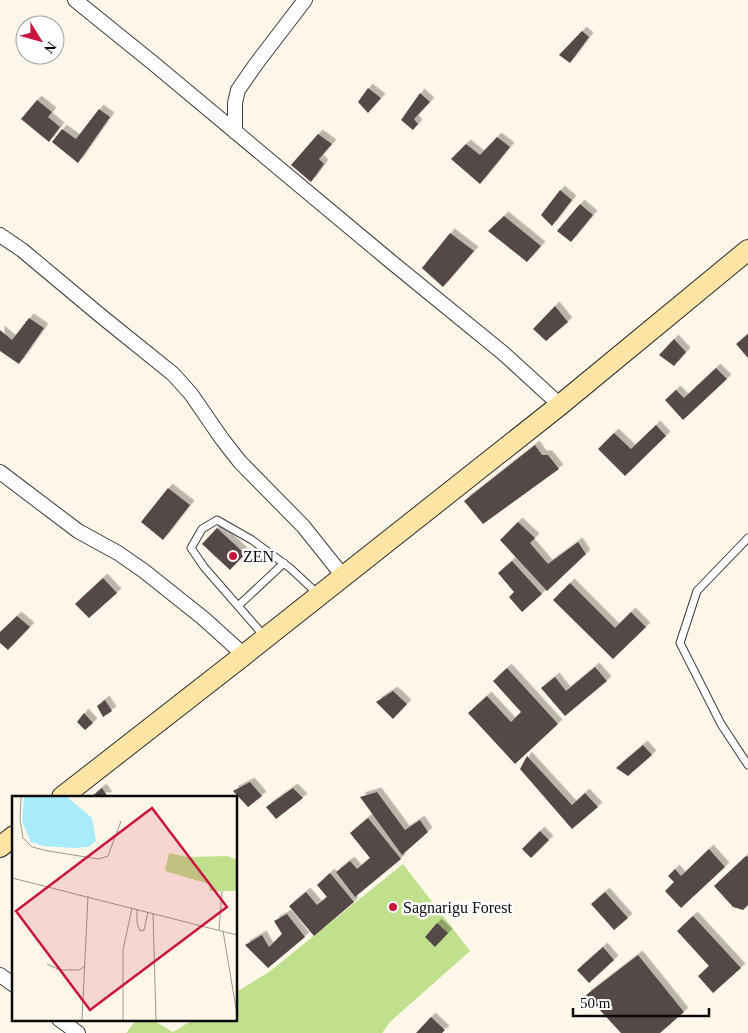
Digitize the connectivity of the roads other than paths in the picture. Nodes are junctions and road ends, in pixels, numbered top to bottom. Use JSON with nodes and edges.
{"nodes":[{"id":1,"x":75,"y":0,"type":"edge"},
{"id":2,"x":305,"y":0,"type":"edge"},
{"id":3,"x":235,"y":132,"type":"junction"},
{"id":4,"x":0,"y":235,"type":"edge"},
{"id":5,"x":748,"y":250,"type":"edge"},
{"id":6,"x":560,"y":405,"type":"junction"},
{"id":7,"x":0,"y":472,"type":"edge"},
{"id":8,"x":748,"y":538,"type":"edge"},
{"id":9,"x":284,"y":563,"type":"junction"},
{"id":10,"x":343,"y":576,"type":"junction"},
{"id":11,"x":319,"y":595,"type":"junction"},
{"id":12,"x":238,"y":606,"type":"junction"},
{"id":13,"x":266,"y":638,"type":"junction"},
{"id":14,"x":244,"y":655,"type":"junction"},
{"id":15,"x":748,"y":765,"type":"edge"},
{"id":16,"x":63,"y":796,"type":"edge"},
{"id":17,"x":12,"y":838,"type":"edge"},
{"id":18,"x":0,"y":847,"type":"edge"},
{"id":19,"x":0,"y":975,"type":"edge"},
{"id":20,"x":12,"y":984,"type":"edge"},
{"id":21,"x":60,"y":1020,"type":"edge"},
{"id":22,"x":78,"y":1033,"type":"edge"}],
"edges":[{"from":1,"to":3,"type":"street"},
{"from":2,"to":3,"type":"street"},
{"from":3,"to":6,"type":"street"},
{"from":4,"to":10,"type":"street"},
{"from":5,"to":6,"type":"street"},
{"from":6,"to":10,"type":"street"},
{"from":7,"to":14,"type":"street"},
{"from":8,"to":15,"type":"lane"},
{"from":9,"to":11,"type":"lane"},
{"from":9,"to":12,"type":"lane"},
{"from":9,"to":12,"type":"lane"},
{"from":10,"to":11,"type":"street"},
{"from":11,"to":13,"type":"street"},
{"from":12,"to":13,"type":"lane"},
{"from":13,"to":14,"type":"street"},
{"from":14,"to":16,"type":"street"},
{"from":17,"to":18,"type":"street"},
{"from":19,"to":20,"type":"street"},
{"from":21,"to":22,"type":"street"}]}
